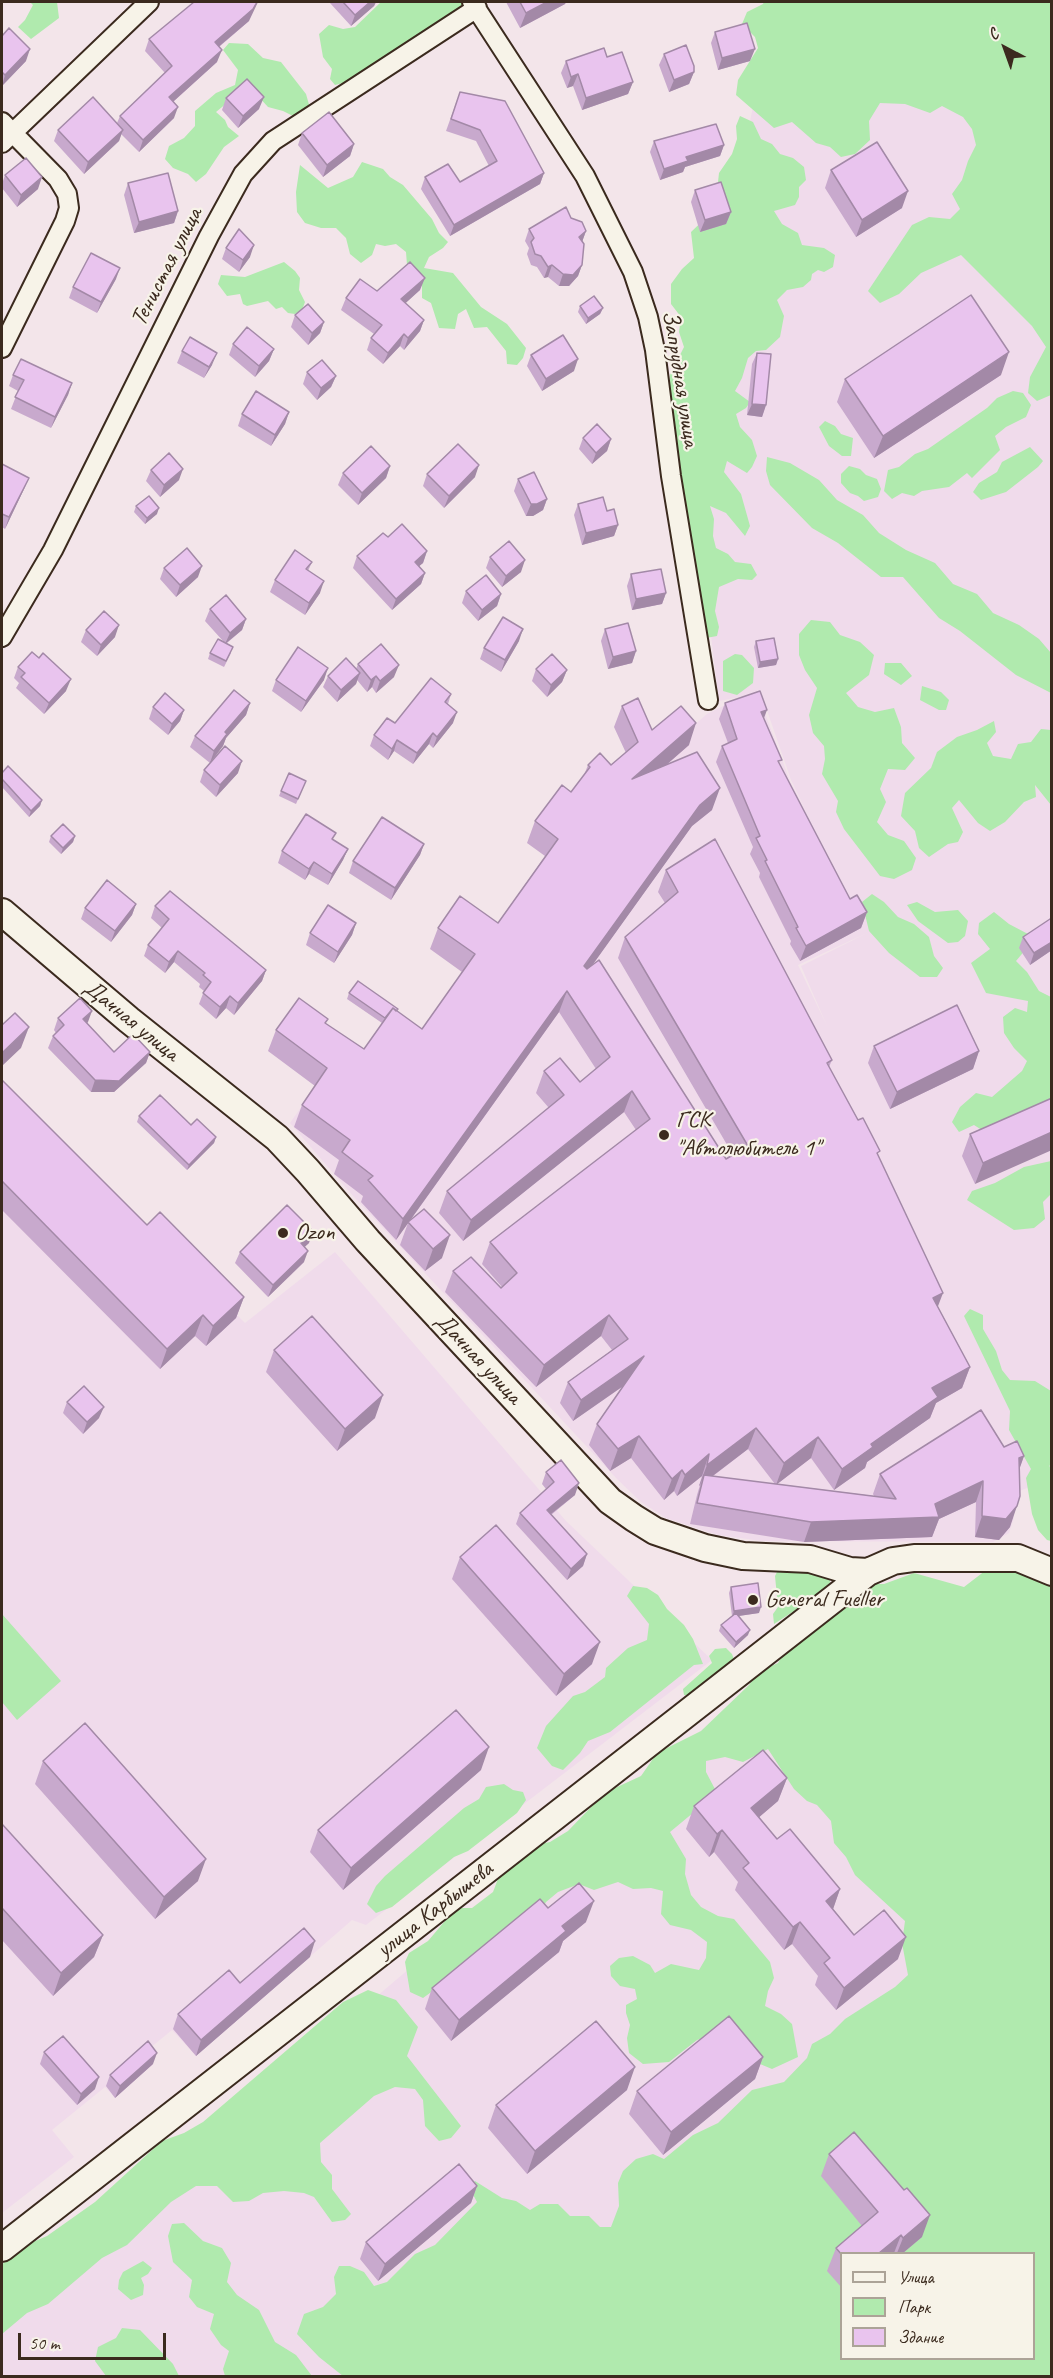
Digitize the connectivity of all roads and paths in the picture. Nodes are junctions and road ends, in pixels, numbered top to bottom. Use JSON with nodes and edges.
{"nodes":[{"id":1,"x":149,"y":2,"type":"edge"},
{"id":2,"x":474,"y":5,"type":"edge"},
{"id":3,"x":5,"y":133,"type":"edge"},
{"id":4,"x":2,"y":348,"type":"edge"},
{"id":5,"x":2,"y":637,"type":"edge"},
{"id":6,"x":708,"y":700,"type":"dead end"},
{"id":7,"x":2,"y":912,"type":"edge"},
{"id":8,"x":868,"y":1572,"type":"junction"},
{"id":9,"x":1052,"y":1572,"type":"edge"},
{"id":10,"x":2,"y":2248,"type":"edge"}],
"edges":[{"from":1,"to":3,"type":"street"},
{"from":2,"to":5,"type":"street","name":"Тенистая улица"},
{"from":2,"to":6,"type":"street","name":"Запрудная улица"},
{"from":3,"to":4,"type":"street"},
{"from":7,"to":8,"type":"street","name":"Дачная улица"},
{"from":8,"to":9,"type":"street","name":"Дачная улица"},
{"from":8,"to":10,"type":"street","name":"улица Карбышева"}]}
